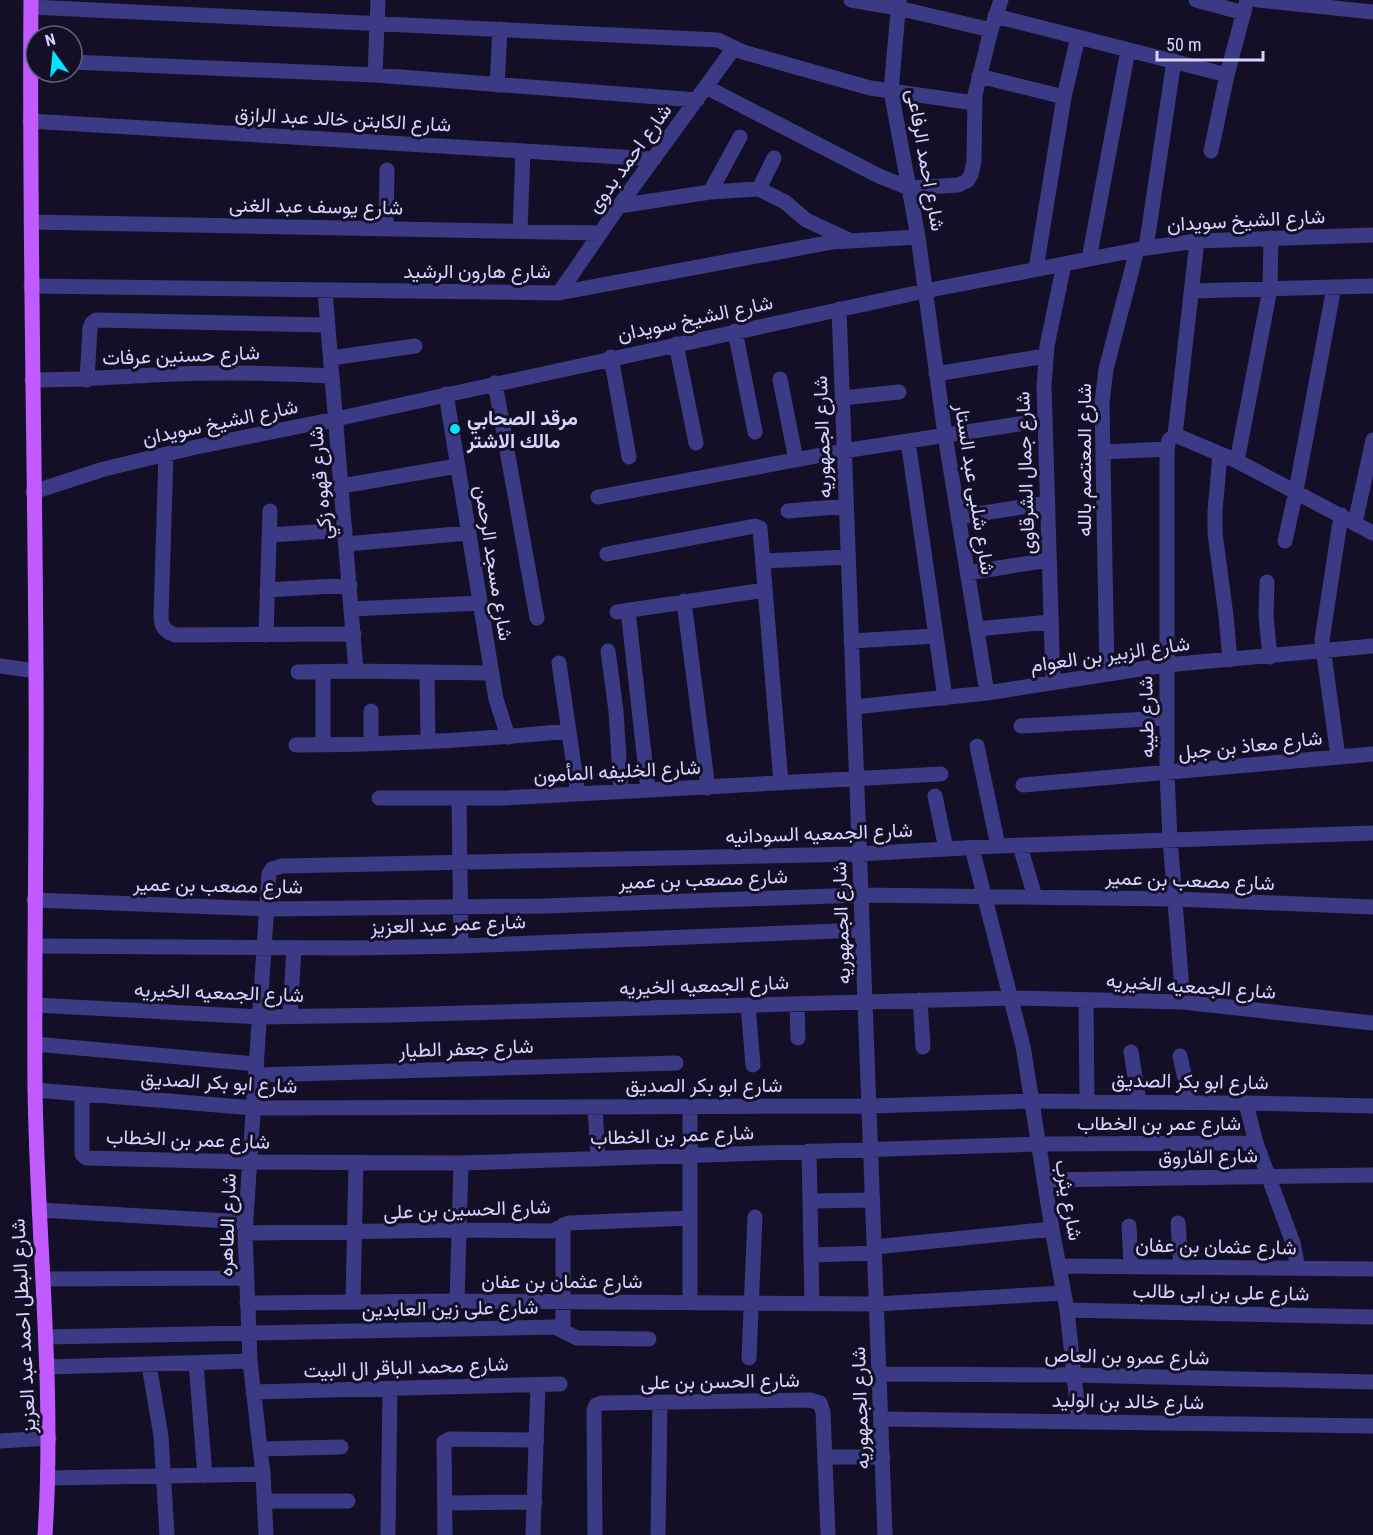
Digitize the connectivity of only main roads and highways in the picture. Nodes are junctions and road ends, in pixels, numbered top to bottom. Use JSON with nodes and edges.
{"nodes":[{"id":1,"x":31,"y":4,"type":"edge"},
{"id":2,"x":32,"y":24,"type":"edge"},
{"id":3,"x":32,"y":84,"type":"edge"},
{"id":4,"x":45,"y":1535,"type":"edge"}],
"edges":[{"from":1,"to":2,"type":"main road","name":"شارع البطل احمد عبد العزيز"},
{"from":3,"to":4,"type":"main road","name":"شارع البطل احمد عبد العزيز"}]}
